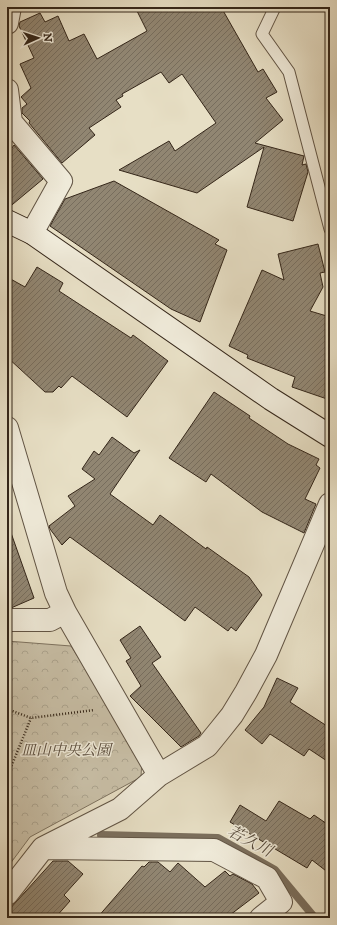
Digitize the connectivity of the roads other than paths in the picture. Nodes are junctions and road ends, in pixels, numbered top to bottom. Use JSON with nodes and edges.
{"nodes":[{"id":1,"x":10,"y":7,"type":"edge"},
{"id":2,"x":275,"y":7,"type":"edge"},
{"id":3,"x":7,"y":23,"type":"edge"},
{"id":4,"x":7,"y":90,"type":"edge"},
{"id":5,"x":7,"y":221,"type":"edge"},
{"id":6,"x":330,"y":229,"type":"edge"},
{"id":7,"x":32,"y":233,"type":"junction"},
{"id":8,"x":7,"y":428,"type":"edge"},
{"id":9,"x":330,"y":436,"type":"edge"},
{"id":10,"x":330,"y":504,"type":"edge"},
{"id":11,"x":65,"y":612,"type":"junction"},
{"id":12,"x":7,"y":620,"type":"edge"},
{"id":13,"x":159,"y":775,"type":"junction"},
{"id":14,"x":43,"y":848,"type":"junction"},
{"id":15,"x":7,"y":894,"type":"edge"},
{"id":16,"x":261,"y":918,"type":"edge"}],
"edges":[{"from":1,"to":3,"type":"street"},
{"from":2,"to":6,"type":"lane"},
{"from":4,"to":7,"type":"street"},
{"from":5,"to":7,"type":"street"},
{"from":7,"to":9,"type":"street"},
{"from":8,"to":11,"type":"street"},
{"from":10,"to":13,"type":"street"},
{"from":11,"to":12,"type":"street"},
{"from":11,"to":13,"type":"street"},
{"from":13,"to":14,"type":"street"},
{"from":14,"to":15,"type":"street"},
{"from":14,"to":16,"type":"street"}]}
